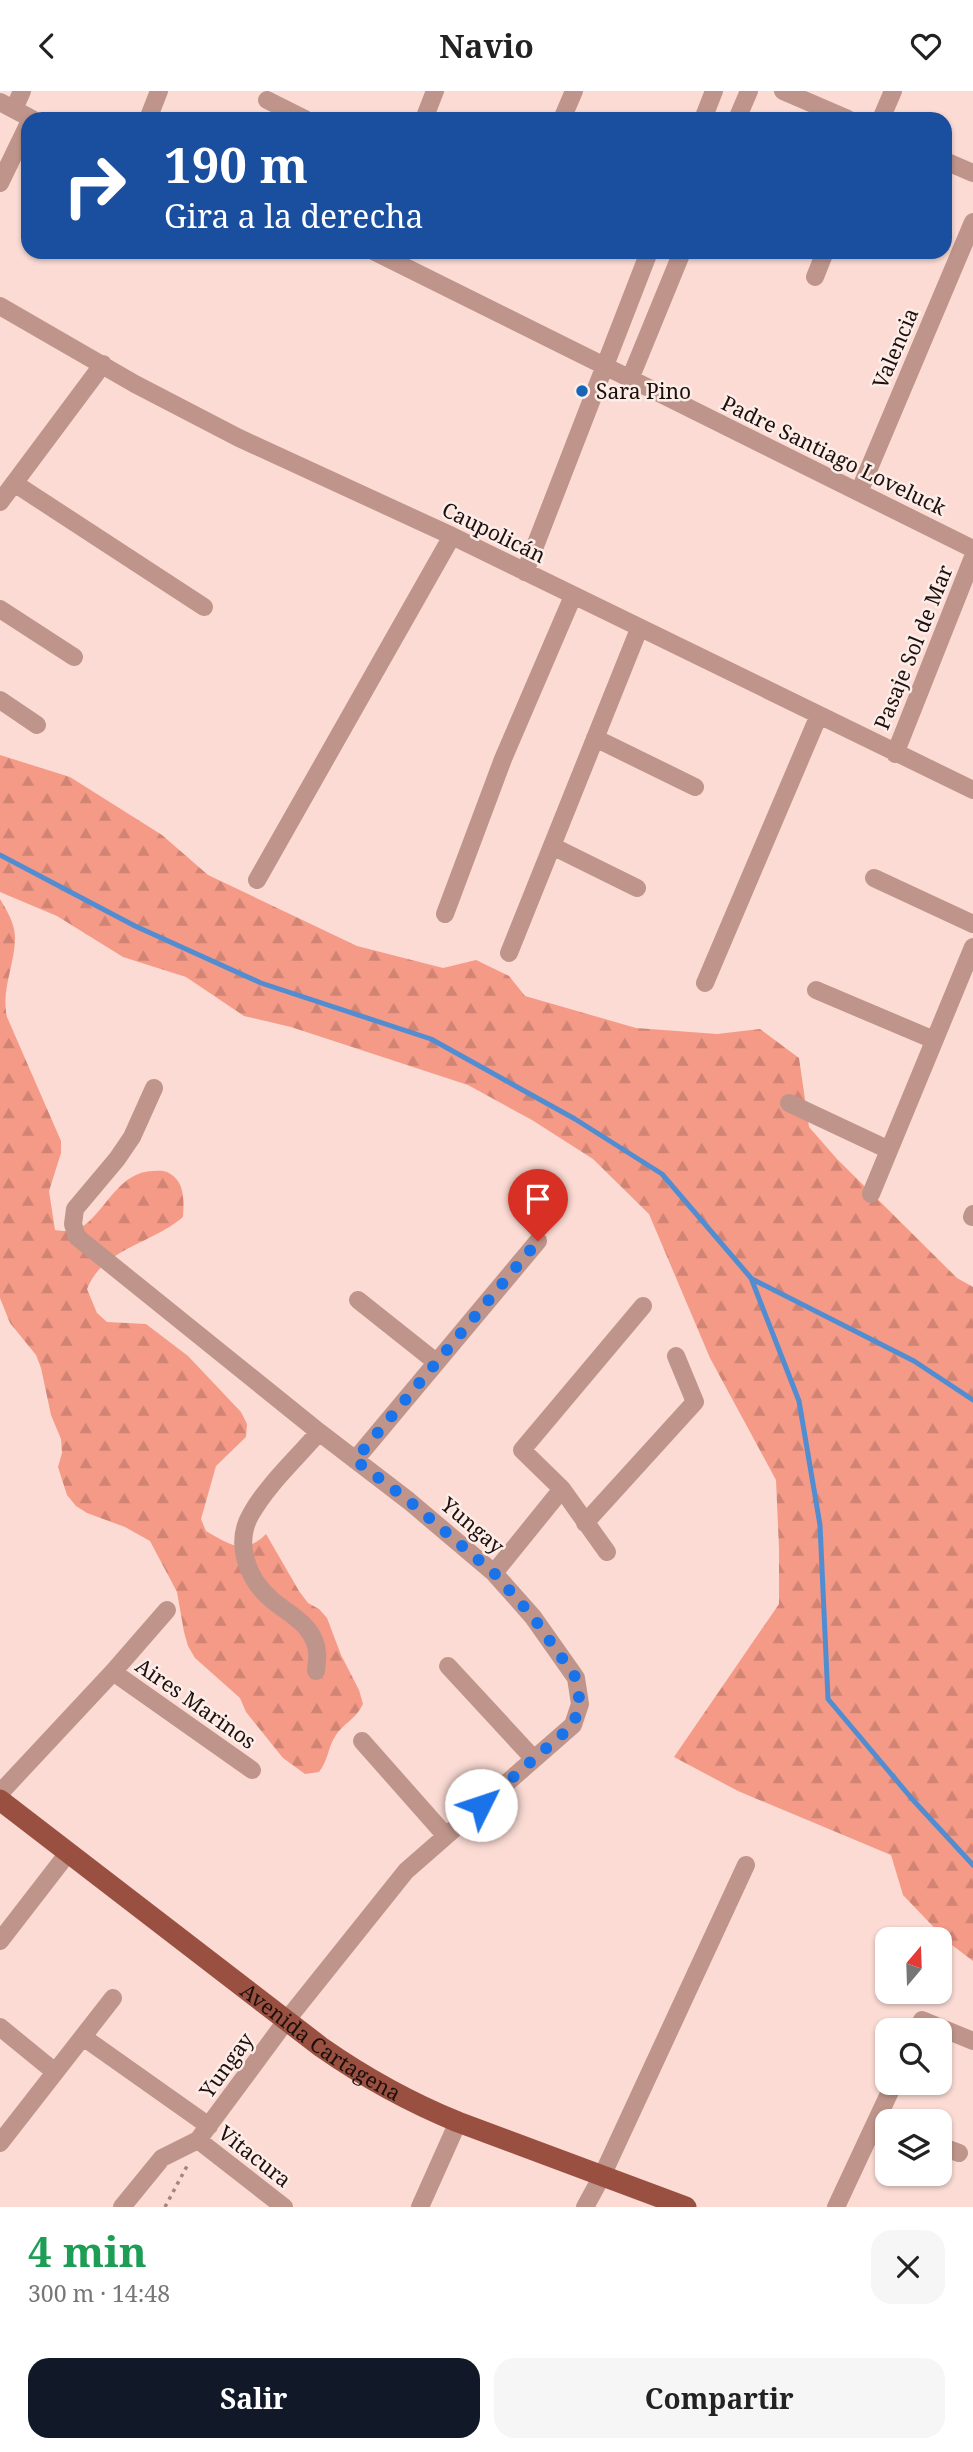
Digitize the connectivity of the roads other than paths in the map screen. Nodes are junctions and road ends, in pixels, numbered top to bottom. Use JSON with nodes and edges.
{"nodes":[{"id":1,"x":22,"y":91,"type":"edge"},
{"id":2,"x":159,"y":91,"type":"edge"},
{"id":3,"x":435,"y":91,"type":"edge"},
{"id":4,"x":574,"y":91,"type":"edge"},
{"id":5,"x":714,"y":91,"type":"edge"},
{"id":6,"x":749,"y":91,"type":"edge"},
{"id":7,"x":783,"y":91,"type":"edge"},
{"id":8,"x":893,"y":91,"type":"edge"},
{"id":9,"x":267,"y":100,"type":"dead end"},
{"id":10,"x":7,"y":105,"type":"edge"},
{"id":11,"x":151,"y":112,"type":"edge"},
{"id":12,"x":291,"y":112,"type":"edge"},
{"id":13,"x":427,"y":112,"type":"edge"},
{"id":14,"x":565,"y":112,"type":"edge"},
{"id":15,"x":706,"y":112,"type":"edge"},
{"id":16,"x":740,"y":112,"type":"edge"},
{"id":17,"x":832,"y":112,"type":"edge"},
{"id":18,"x":884,"y":112,"type":"edge"},
{"id":19,"x":21,"y":140,"type":"edge"},
{"id":20,"x":952,"y":164,"type":"edge"},
{"id":21,"x":973,"y":173,"type":"edge"},
{"id":22,"x":0,"y":183,"type":"edge"},
{"id":23,"x":973,"y":222,"type":"edge"},
{"id":24,"x":389,"y":259,"type":"edge"},
{"id":25,"x":646,"y":259,"type":"edge"},
{"id":26,"x":679,"y":259,"type":"edge"},
{"id":27,"x":822,"y":259,"type":"edge"},
{"id":28,"x":815,"y":277,"type":"dead end"},
{"id":29,"x":0,"y":306,"type":"edge"},
{"id":30,"x":103,"y":364,"type":"junction"},
{"id":31,"x":603,"y":366,"type":"junction"},
{"id":32,"x":630,"y":379,"type":"junction"},
{"id":33,"x":14,"y":483,"type":"junction"},
{"id":34,"x":859,"y":492,"type":"junction"},
{"id":35,"x":0,"y":502,"type":"edge"},
{"id":36,"x":452,"y":536,"type":"junction"},
{"id":37,"x":973,"y":549,"type":"edge"},
{"id":38,"x":973,"y":557,"type":"edge"},
{"id":39,"x":525,"y":572,"type":"junction"},
{"id":40,"x":573,"y":596,"type":"junction"},
{"id":41,"x":204,"y":607,"type":"dead end"},
{"id":42,"x":0,"y":609,"type":"edge"},
{"id":43,"x":639,"y":629,"type":"junction"},
{"id":44,"x":74,"y":657,"type":"dead end"},
{"id":45,"x":0,"y":700,"type":"edge"},
{"id":46,"x":819,"y":715,"type":"junction"},
{"id":47,"x":37,"y":725,"type":"dead end"},
{"id":48,"x":595,"y":738,"type":"junction"},
{"id":49,"x":895,"y":754,"type":"junction"},
{"id":50,"x":695,"y":787,"type":"dead end"},
{"id":51,"x":973,"y":790,"type":"edge"},
{"id":52,"x":552,"y":846,"type":"junction"},
{"id":53,"x":874,"y":878,"type":"dead end"},
{"id":54,"x":257,"y":880,"type":"dead end"},
{"id":55,"x":637,"y":888,"type":"dead end"},
{"id":56,"x":445,"y":914,"type":"dead end"},
{"id":57,"x":973,"y":924,"type":"edge"},
{"id":58,"x":973,"y":947,"type":"edge"},
{"id":59,"x":509,"y":953,"type":"dead end"},
{"id":60,"x":705,"y":983,"type":"dead end"},
{"id":61,"x":816,"y":990,"type":"dead end"},
{"id":62,"x":934,"y":1041,"type":"junction"},
{"id":63,"x":154,"y":1088,"type":"dead end"},
{"id":64,"x":789,"y":1103,"type":"dead end"},
{"id":65,"x":889,"y":1150,"type":"junction"},
{"id":66,"x":871,"y":1195,"type":"dead end"},
{"id":67,"x":538,"y":1241,"type":"dead end"},
{"id":68,"x":358,"y":1300,"type":"dead end"},
{"id":69,"x":643,"y":1306,"type":"dead end"},
{"id":70,"x":676,"y":1356,"type":"dead end"},
{"id":71,"x":436,"y":1362,"type":"junction"},
{"id":72,"x":319,"y":1432,"type":"junction"},
{"id":73,"x":355,"y":1460,"type":"junction"},
{"id":74,"x":562,"y":1489,"type":"junction"},
{"id":75,"x":585,"y":1523,"type":"junction"},
{"id":76,"x":607,"y":1552,"type":"dead end"},
{"id":77,"x":494,"y":1573,"type":"junction"},
{"id":78,"x":167,"y":1610,"type":"dead end"},
{"id":79,"x":448,"y":1665,"type":"dead end"},
{"id":80,"x":316,"y":1671,"type":"dead end"},
{"id":81,"x":113,"y":1672,"type":"junction"},
{"id":82,"x":362,"y":1741,"type":"dead end"},
{"id":83,"x":533,"y":1758,"type":"junction"},
{"id":84,"x":252,"y":1770,"type":"dead end"},
{"id":85,"x":0,"y":1793,"type":"edge"},
{"id":86,"x":0,"y":1800,"type":"edge"},
{"id":87,"x":446,"y":1836,"type":"junction"},
{"id":88,"x":68,"y":1853,"type":"junction"},
{"id":89,"x":746,"y":1865,"type":"dead end"},
{"id":90,"x":0,"y":1941,"type":"edge"},
{"id":91,"x":113,"y":1998,"type":"dead end"},
{"id":92,"x":286,"y":2021,"type":"junction"},
{"id":93,"x":0,"y":2027,"type":"edge"},
{"id":94,"x":952,"y":2032,"type":"edge"},
{"id":95,"x":83,"y":2036,"type":"junction"},
{"id":96,"x":973,"y":2041,"type":"edge"},
{"id":97,"x":55,"y":2072,"type":"junction"},
{"id":98,"x":458,"y":2122,"type":"junction"},
{"id":99,"x":203,"y":2133,"type":"junction"},
{"id":100,"x":875,"y":2136,"type":"edge"},
{"id":101,"x":0,"y":2143,"type":"edge"},
{"id":102,"x":952,"y":2150,"type":"edge"},
{"id":103,"x":959,"y":2153,"type":"dead end"},
{"id":104,"x":602,"y":2176,"type":"junction"},
{"id":105,"x":122,"y":2207,"type":"edge"},
{"id":106,"x":284,"y":2207,"type":"edge"},
{"id":107,"x":420,"y":2207,"type":"edge"},
{"id":108,"x":584,"y":2207,"type":"edge"},
{"id":109,"x":686,"y":2207,"type":"edge"},
{"id":110,"x":836,"y":2207,"type":"edge"}],
"edges":[{"from":1,"to":10,"type":"street"},
{"from":2,"to":11,"type":"street"},
{"from":3,"to":13,"type":"street"},
{"from":4,"to":14,"type":"street"},
{"from":5,"to":15,"type":"street"},
{"from":6,"to":16,"type":"street"},
{"from":7,"to":17,"type":"street"},
{"from":8,"to":18,"type":"street"},
{"from":9,"to":12,"type":"street"},
{"from":19,"to":22,"type":"street"},
{"from":20,"to":21,"type":"street"},
{"from":23,"to":34,"type":"street","name":"Valencia"},
{"from":24,"to":31,"type":"street","name":"Padre Santiago Loveluck"},
{"from":25,"to":31,"type":"street"},
{"from":26,"to":32,"type":"street"},
{"from":27,"to":28,"type":"street"},
{"from":29,"to":30,"type":"street","name":"Caupolicán"},
{"from":30,"to":33,"type":"street"},
{"from":30,"to":36,"type":"street","name":"Caupolicán"},
{"from":31,"to":32,"type":"street","name":"Padre Santiago Loveluck"},
{"from":31,"to":39,"type":"street"},
{"from":32,"to":34,"type":"street","name":"Padre Santiago Loveluck"},
{"from":33,"to":35,"type":"street"},
{"from":33,"to":41,"type":"street"},
{"from":34,"to":37,"type":"street","name":"Padre Santiago Loveluck"},
{"from":36,"to":39,"type":"street","name":"Caupolicán"},
{"from":36,"to":54,"type":"street"},
{"from":38,"to":49,"type":"street","name":"Pasaje Sol de Mar"},
{"from":39,"to":40,"type":"street","name":"Caupolicán"},
{"from":40,"to":43,"type":"street","name":"Caupolicán"},
{"from":40,"to":56,"type":"street"},
{"from":42,"to":44,"type":"street"},
{"from":43,"to":46,"type":"street","name":"Caupolicán"},
{"from":43,"to":48,"type":"street"},
{"from":45,"to":47,"type":"street"},
{"from":46,"to":49,"type":"street","name":"Caupolicán"},
{"from":46,"to":60,"type":"street"},
{"from":48,"to":50,"type":"street"},
{"from":48,"to":52,"type":"street"},
{"from":49,"to":51,"type":"street","name":"Caupolicán"},
{"from":52,"to":55,"type":"street"},
{"from":52,"to":59,"type":"street"},
{"from":53,"to":57,"type":"street"},
{"from":58,"to":62,"type":"street"},
{"from":61,"to":62,"type":"street"},
{"from":62,"to":65,"type":"street"},
{"from":63,"to":72,"type":"street","name":"Yungay"},
{"from":64,"to":65,"type":"street"},
{"from":65,"to":66,"type":"street"},
{"from":67,"to":71,"type":"street"},
{"from":68,"to":71,"type":"street"},
{"from":69,"to":74,"type":"street"},
{"from":70,"to":75,"type":"street"},
{"from":71,"to":73,"type":"street"},
{"from":72,"to":73,"type":"street","name":"Yungay"},
{"from":72,"to":80,"type":"street"},
{"from":73,"to":77,"type":"street","name":"Yungay"},
{"from":74,"to":75,"type":"street"},
{"from":74,"to":77,"type":"street"},
{"from":75,"to":76,"type":"street"},
{"from":77,"to":83,"type":"street","name":"Yungay"},
{"from":78,"to":81,"type":"street","name":"Aires Marinos"},
{"from":79,"to":83,"type":"street"},
{"from":81,"to":84,"type":"street","name":"Aires Marinos"},
{"from":81,"to":85,"type":"street","name":"Aires Marinos"},
{"from":82,"to":87,"type":"street"},
{"from":83,"to":87,"type":"street","name":"Yungay"},
{"from":86,"to":88,"type":"main road","name":"Avenida Cartagena"},
{"from":87,"to":92,"type":"street","name":"Yungay"},
{"from":88,"to":90,"type":"street"},
{"from":88,"to":92,"type":"main road","name":"Avenida Cartagena"},
{"from":89,"to":104,"type":"street"},
{"from":91,"to":95,"type":"street"},
{"from":92,"to":98,"type":"main road","name":"Avenida Cartagena"},
{"from":92,"to":99,"type":"street","name":"Yungay"},
{"from":93,"to":97,"type":"street"},
{"from":94,"to":96,"type":"street"},
{"from":95,"to":97,"type":"street"},
{"from":95,"to":99,"type":"street","name":"Vitacura"},
{"from":97,"to":101,"type":"street"},
{"from":98,"to":104,"type":"main road","name":"Avenida Cartagena"},
{"from":98,"to":107,"type":"street"},
{"from":99,"to":105,"type":"street","name":"Yungay"},
{"from":99,"to":106,"type":"street","name":"Vitacura"},
{"from":100,"to":110,"type":"street"},
{"from":102,"to":103,"type":"street"},
{"from":104,"to":108,"type":"street"},
{"from":104,"to":109,"type":"main road","name":"Avenida Cartagena"}]}
